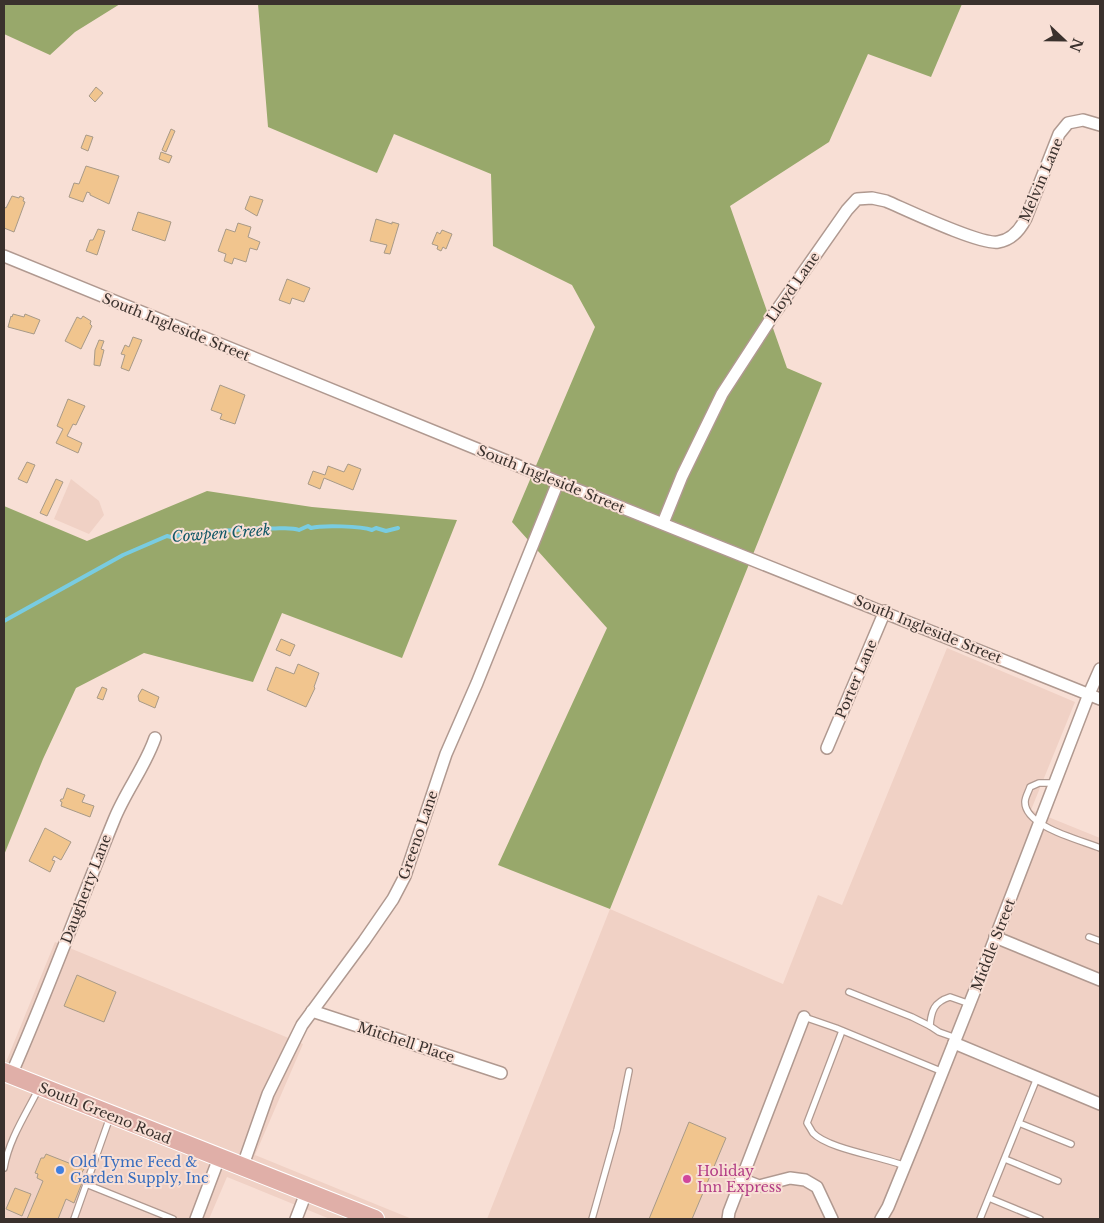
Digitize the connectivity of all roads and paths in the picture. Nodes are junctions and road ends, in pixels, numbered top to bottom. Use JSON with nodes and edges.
{"nodes":[{"id":1,"x":1100,"y":125,"type":"edge"},
{"id":2,"x":1010,"y":238,"type":"joint"},
{"id":3,"x":4,"y":256,"type":"edge"},
{"id":4,"x":558,"y":482,"type":"junction"},
{"id":5,"x":663,"y":523,"type":"junction"},
{"id":6,"x":885,"y":611,"type":"junction"},
{"id":7,"x":1100,"y":669,"type":"edge"},
{"id":8,"x":1089,"y":694,"type":"junction"},
{"id":9,"x":1100,"y":699,"type":"edge"},
{"id":10,"x":155,"y":738,"type":"dead end"},
{"id":11,"x":828,"y":748,"type":"dead end"},
{"id":12,"x":1055,"y":783,"type":"junction"},
{"id":13,"x":1040,"y":824,"type":"junction"},
{"id":14,"x":1100,"y":848,"type":"edge"},
{"id":15,"x":996,"y":937,"type":"junction"},
{"id":16,"x":1089,"y":937,"type":"dead end"},
{"id":17,"x":1100,"y":942,"type":"edge"},
{"id":18,"x":1100,"y":980,"type":"edge"},
{"id":19,"x":849,"y":992,"type":"dead end"},
{"id":20,"x":970,"y":1004,"type":"junction"},
{"id":21,"x":312,"y":1011,"type":"junction"},
{"id":22,"x":804,"y":1017,"type":"joint"},
{"id":23,"x":930,"y":1026,"type":"junction"},
{"id":24,"x":842,"y":1031,"type":"junction"},
{"id":25,"x":955,"y":1041,"type":"junction"},
{"id":26,"x":629,"y":1071,"type":"dead end"},
{"id":27,"x":501,"y":1072,"type":"dead end"},
{"id":28,"x":943,"y":1072,"type":"junction"},
{"id":29,"x":7,"y":1073,"type":"edge"},
{"id":30,"x":1037,"y":1078,"type":"junction"},
{"id":31,"x":40,"y":1087,"type":"junction"},
{"id":32,"x":1100,"y":1104,"type":"edge"},
{"id":33,"x":111,"y":1115,"type":"junction"},
{"id":34,"x":1019,"y":1123,"type":"junction"},
{"id":35,"x":1071,"y":1144,"type":"dead end"},
{"id":36,"x":219,"y":1158,"type":"junction"},
{"id":37,"x":1005,"y":1159,"type":"junction"},
{"id":38,"x":905,"y":1166,"type":"junction"},
{"id":39,"x":4,"y":1168,"type":"edge"},
{"id":40,"x":242,"y":1168,"type":"junction"},
{"id":41,"x":741,"y":1179,"type":"junction"},
{"id":42,"x":1058,"y":1181,"type":"dead end"},
{"id":43,"x":86,"y":1184,"type":"junction"},
{"id":44,"x":306,"y":1193,"type":"junction"},
{"id":45,"x":989,"y":1198,"type":"junction"},
{"id":46,"x":160,"y":1217,"type":"edge"},
{"id":47,"x":885,"y":1218,"type":"edge"},
{"id":48,"x":74,"y":1219,"type":"edge"},
{"id":49,"x":173,"y":1219,"type":"edge"},
{"id":50,"x":196,"y":1219,"type":"edge"},
{"id":51,"x":296,"y":1219,"type":"edge"},
{"id":52,"x":374,"y":1219,"type":"edge"},
{"id":53,"x":592,"y":1219,"type":"edge"},
{"id":54,"x":728,"y":1219,"type":"edge"},
{"id":55,"x":831,"y":1219,"type":"edge"},
{"id":56,"x":980,"y":1219,"type":"edge"},
{"id":57,"x":1040,"y":1219,"type":"edge"}],
"edges":[{"from":1,"to":2,"type":"street","name":"Melvin Lane"},
{"from":2,"to":5,"type":"street","name":"Lloyd Lane"},
{"from":3,"to":4,"type":"street","name":"South Ingleside Street"},
{"from":4,"to":5,"type":"street","name":"South Ingleside Street"},
{"from":4,"to":21,"type":"street","name":"Greeno Lane"},
{"from":5,"to":6,"type":"street","name":"South Ingleside Street"},
{"from":6,"to":8,"type":"street","name":"South Ingleside Street"},
{"from":6,"to":11,"type":"street","name":"Porter Lane"},
{"from":7,"to":8,"type":"street","name":"Middle Street"},
{"from":8,"to":9,"type":"street","name":"South Ingleside Street"},
{"from":8,"to":12,"type":"street","name":"Middle Street"},
{"from":10,"to":29,"type":"street","name":"Daugherty Lane"},
{"from":12,"to":13,"type":"street","name":"Middle Street"},
{"from":12,"to":13,"type":"lane"},
{"from":13,"to":14,"type":"lane"},
{"from":13,"to":15,"type":"street","name":"Middle Street"},
{"from":15,"to":18,"type":"street"},
{"from":15,"to":20,"type":"street","name":"Middle Street"},
{"from":16,"to":17,"type":"lane"},
{"from":19,"to":23,"type":"lane"},
{"from":20,"to":23,"type":"lane"},
{"from":20,"to":25,"type":"street","name":"Middle Street"},
{"from":21,"to":27,"type":"street","name":"Mitchell Place"},
{"from":21,"to":40,"type":"street","name":"Greeno Lane"},
{"from":22,"to":24,"type":"lane"},
{"from":22,"to":41,"type":"street"},
{"from":23,"to":25,"type":"lane"},
{"from":24,"to":28,"type":"lane"},
{"from":24,"to":38,"type":"lane"},
{"from":25,"to":28,"type":"street","name":"Middle Street"},
{"from":25,"to":30,"type":"street"},
{"from":26,"to":53,"type":"lane"},
{"from":28,"to":38,"type":"street","name":"Middle Street"},
{"from":29,"to":31,"type":"main road","name":"South Greeno Road"},
{"from":30,"to":32,"type":"street"},
{"from":30,"to":34,"type":"lane"},
{"from":31,"to":33,"type":"main road","name":"South Greeno Road"},
{"from":31,"to":39,"type":"lane"},
{"from":33,"to":36,"type":"main road","name":"South Greeno Road"},
{"from":33,"to":43,"type":"lane"},
{"from":34,"to":35,"type":"lane"},
{"from":34,"to":37,"type":"lane"},
{"from":36,"to":40,"type":"main road","name":"South Greeno Road"},
{"from":36,"to":50,"type":"street"},
{"from":37,"to":42,"type":"lane"},
{"from":37,"to":45,"type":"lane"},
{"from":38,"to":47,"type":"street","name":"Middle Street"},
{"from":40,"to":44,"type":"main road","name":"South Greeno Road"},
{"from":41,"to":54,"type":"street"},
{"from":41,"to":55,"type":"street"},
{"from":43,"to":46,"type":"lane"},
{"from":43,"to":48,"type":"lane"},
{"from":44,"to":51,"type":"street"},
{"from":44,"to":52,"type":"main road","name":"South Greeno Road"},
{"from":45,"to":56,"type":"lane"},
{"from":45,"to":57,"type":"lane"},
{"from":46,"to":49,"type":"lane"}]}
